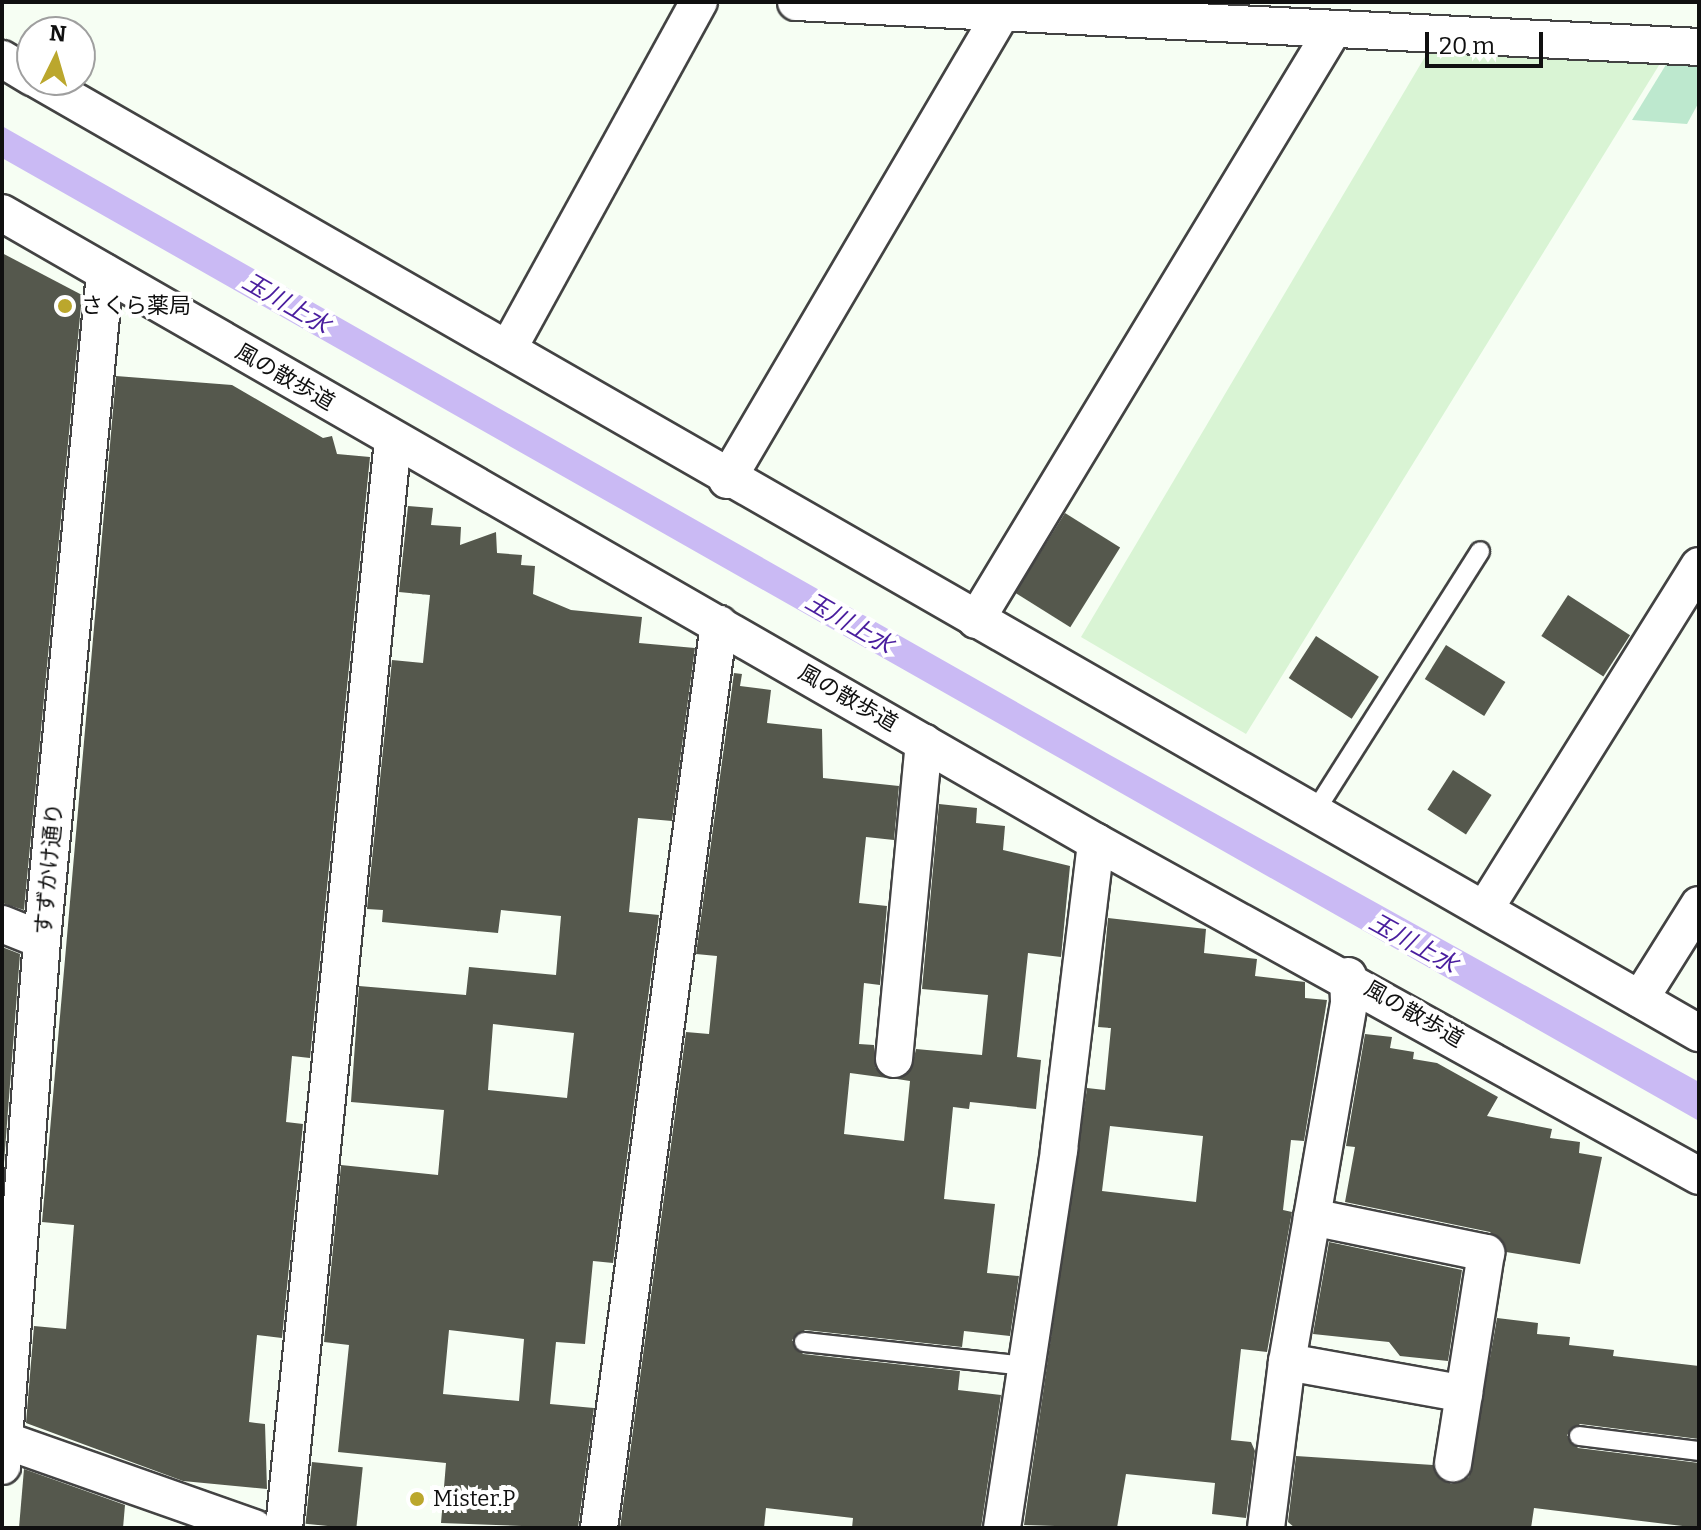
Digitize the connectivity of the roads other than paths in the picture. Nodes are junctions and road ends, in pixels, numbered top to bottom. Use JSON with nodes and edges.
{"nodes":[{"id":1,"x":699,"y":2,"type":"edge"},
{"id":2,"x":796,"y":2,"type":"edge"},
{"id":3,"x":1002,"y":12,"type":"junction"},
{"id":4,"x":1331,"y":33,"type":"junction"},
{"id":5,"x":1699,"y":47,"type":"edge"},
{"id":6,"x":66,"y":96,"type":"edge"},
{"id":7,"x":2,"y":213,"type":"edge"},
{"id":8,"x":105,"y":273,"type":"junction"},
{"id":9,"x":508,"y":349,"type":"junction"},
{"id":10,"x":393,"y":440,"type":"junction"},
{"id":11,"x":727,"y":480,"type":"junction"},
{"id":12,"x":1480,"y":551,"type":"dead end"},
{"id":13,"x":1699,"y":566,"type":"edge"},
{"id":14,"x":976,"y":620,"type":"junction"},
{"id":15,"x":719,"y":624,"type":"junction"},
{"id":16,"x":924,"y":742,"type":"junction"},
{"id":17,"x":1314,"y":813,"type":"junction"},
{"id":18,"x":1096,"y":842,"type":"junction"},
{"id":19,"x":1699,"y":905,"type":"edge"},
{"id":20,"x":1486,"y":907,"type":"junction"},
{"id":21,"x":2,"y":924,"type":"edge"},
{"id":22,"x":42,"y":940,"type":"junction"},
{"id":23,"x":1348,"y":976,"type":"junction"},
{"id":24,"x":1640,"y":999,"type":"junction"},
{"id":25,"x":1699,"y":1033,"type":"edge"},
{"id":26,"x":894,"y":1059,"type":"dead end"},
{"id":27,"x":1699,"y":1176,"type":"edge"},
{"id":28,"x":1312,"y":1217,"type":"junction"},
{"id":29,"x":804,"y":1342,"type":"dead end"},
{"id":30,"x":1287,"y":1362,"type":"junction"},
{"id":31,"x":1026,"y":1366,"type":"junction"},
{"id":32,"x":1464,"y":1394,"type":"junction"},
{"id":33,"x":1579,"y":1436,"type":"dead end"},
{"id":34,"x":1699,"y":1451,"type":"edge"},
{"id":35,"x":3,"y":1453,"type":"edge"},
{"id":36,"x":1453,"y":1463,"type":"dead end"},
{"id":37,"x":254,"y":1528,"type":"edge"},
{"id":38,"x":284,"y":1528,"type":"edge"},
{"id":39,"x":599,"y":1528,"type":"edge"},
{"id":40,"x":1002,"y":1528,"type":"edge"},
{"id":41,"x":1266,"y":1528,"type":"edge"}],
"edges":[{"from":1,"to":9,"type":"street"},
{"from":2,"to":3,"type":"street"},
{"from":3,"to":4,"type":"street"},
{"from":3,"to":11,"type":"street"},
{"from":4,"to":5,"type":"street"},
{"from":4,"to":14,"type":"street"},
{"from":6,"to":9,"type":"street"},
{"from":7,"to":8,"type":"street","name":"風の散歩道"},
{"from":8,"to":10,"type":"street","name":"風の散歩道"},
{"from":8,"to":22,"type":"street","name":"すずかけ通り"},
{"from":9,"to":11,"type":"street"},
{"from":10,"to":15,"type":"street","name":"風の散歩道"},
{"from":10,"to":38,"type":"street"},
{"from":11,"to":14,"type":"street"},
{"from":12,"to":17,"type":"lane"},
{"from":13,"to":20,"type":"street"},
{"from":14,"to":17,"type":"street"},
{"from":15,"to":16,"type":"street","name":"風の散歩道"},
{"from":15,"to":39,"type":"street"},
{"from":16,"to":18,"type":"street","name":"風の散歩道"},
{"from":16,"to":26,"type":"street"},
{"from":17,"to":20,"type":"street"},
{"from":18,"to":23,"type":"street","name":"風の散歩道"},
{"from":18,"to":31,"type":"street"},
{"from":19,"to":24,"type":"street"},
{"from":20,"to":24,"type":"street"},
{"from":21,"to":22,"type":"street"},
{"from":22,"to":35,"type":"street","name":"すずかけ通り"},
{"from":23,"to":27,"type":"street","name":"風の散歩道"},
{"from":23,"to":28,"type":"street"},
{"from":24,"to":25,"type":"street"},
{"from":28,"to":30,"type":"street"},
{"from":28,"to":32,"type":"street"},
{"from":29,"to":31,"type":"lane"},
{"from":30,"to":32,"type":"street"},
{"from":30,"to":41,"type":"street"},
{"from":31,"to":40,"type":"street"},
{"from":32,"to":36,"type":"street"},
{"from":33,"to":34,"type":"lane"},
{"from":35,"to":37,"type":"street"}]}
